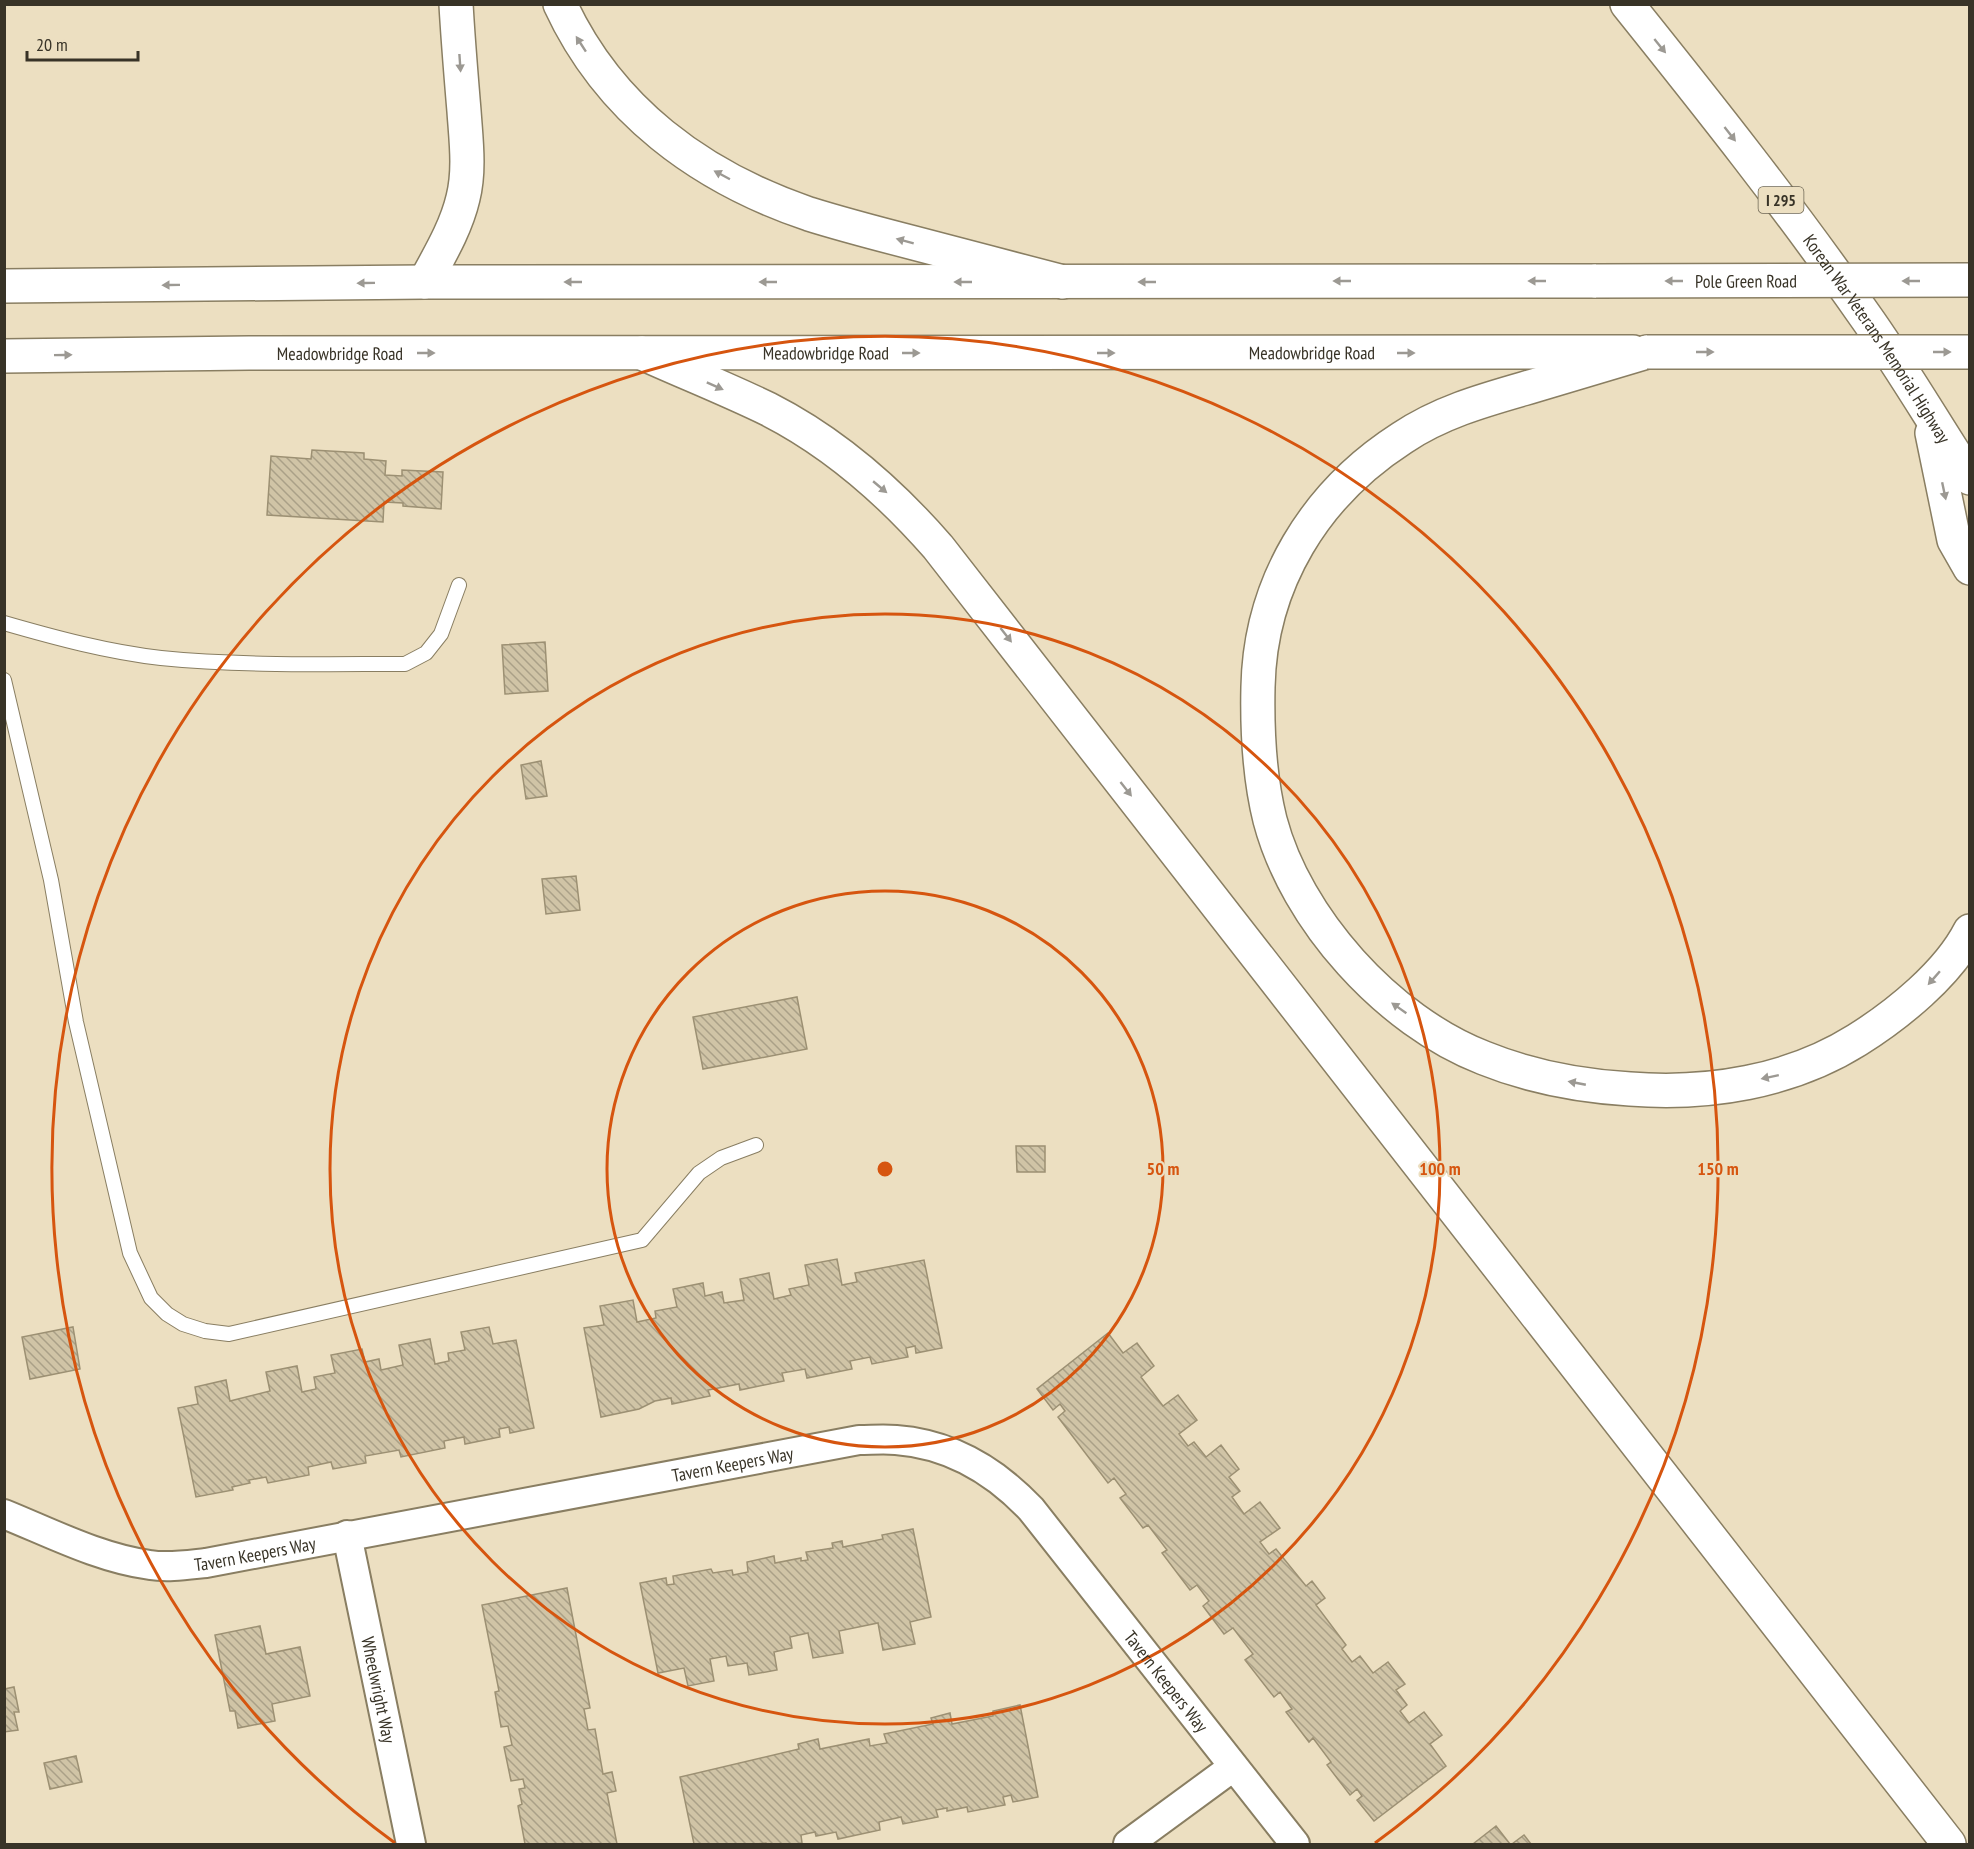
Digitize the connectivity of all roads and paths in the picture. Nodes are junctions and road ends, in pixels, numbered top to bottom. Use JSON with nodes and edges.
{"nodes":[{"id":1,"x":456,"y":4,"type":"edge"},
{"id":2,"x":560,"y":4,"type":"edge"},
{"id":3,"x":1627,"y":4,"type":"edge"},
{"id":4,"x":1970,"y":280,"type":"edge"},
{"id":5,"x":425,"y":282,"type":"junction"},
{"id":6,"x":1063,"y":282,"type":"junction"},
{"id":7,"x":4,"y":286,"type":"edge"},
{"id":8,"x":1647,"y":352,"type":"junction"},
{"id":9,"x":1970,"y":352,"type":"edge"},
{"id":10,"x":642,"y":353,"type":"junction"},
{"id":11,"x":4,"y":356,"type":"edge"},
{"id":12,"x":1928,"y":414,"type":"junction"},
{"id":13,"x":1970,"y":478,"type":"edge"},
{"id":14,"x":1970,"y":568,"type":"edge"},
{"id":15,"x":459,"y":585,"type":"dead end"},
{"id":16,"x":4,"y":623,"type":"edge"},
{"id":17,"x":4,"y":680,"type":"edge"},
{"id":18,"x":1970,"y":931,"type":"edge"},
{"id":19,"x":756,"y":1145,"type":"dead end"},
{"id":20,"x":4,"y":1514,"type":"edge"},
{"id":21,"x":347,"y":1535,"type":"junction"},
{"id":22,"x":1233,"y":1767,"type":"junction"},
{"id":23,"x":411,"y":1845,"type":"edge"},
{"id":24,"x":1128,"y":1845,"type":"edge"},
{"id":25,"x":1295,"y":1845,"type":"edge"},
{"id":26,"x":1949,"y":1845,"type":"edge"}],
"edges":[{"from":1,"to":5,"type":"main road","one_way":true},
{"from":6,"to":2,"type":"main road","one_way":true},
{"from":3,"to":12,"type":"main road","name":"Korean War Veterans Memorial Highway","number":"I 295","one_way":true},
{"from":4,"to":6,"type":"main road","name":"Pole Green Road","one_way":true,"bridge":true},
{"from":6,"to":5,"type":"main road","one_way":true},
{"from":5,"to":7,"type":"main road","one_way":true},
{"from":8,"to":9,"type":"main road","one_way":true,"bridge":true},
{"from":10,"to":8,"type":"main road","name":"Meadowbridge Road","one_way":true},
{"from":18,"to":8,"type":"main road","one_way":true},
{"from":11,"to":10,"type":"main road","name":"Meadowbridge Road","one_way":true},
{"from":10,"to":26,"type":"main road","one_way":true},
{"from":12,"to":13,"type":"main road","name":"Korean War Veterans Memorial Highway","number":"I 295"},
{"from":12,"to":14,"type":"main road","one_way":true},
{"from":15,"to":16,"type":"lane"},
{"from":17,"to":19,"type":"lane"},
{"from":20,"to":21,"type":"street","name":"Tavern Keepers Way"},
{"from":21,"to":22,"type":"street","name":"Tavern Keepers Way"},
{"from":21,"to":23,"type":"street","name":"Wheelwright Way"},
{"from":22,"to":24,"type":"street"},
{"from":22,"to":25,"type":"street","name":"Tavern Keepers Way"}]}
